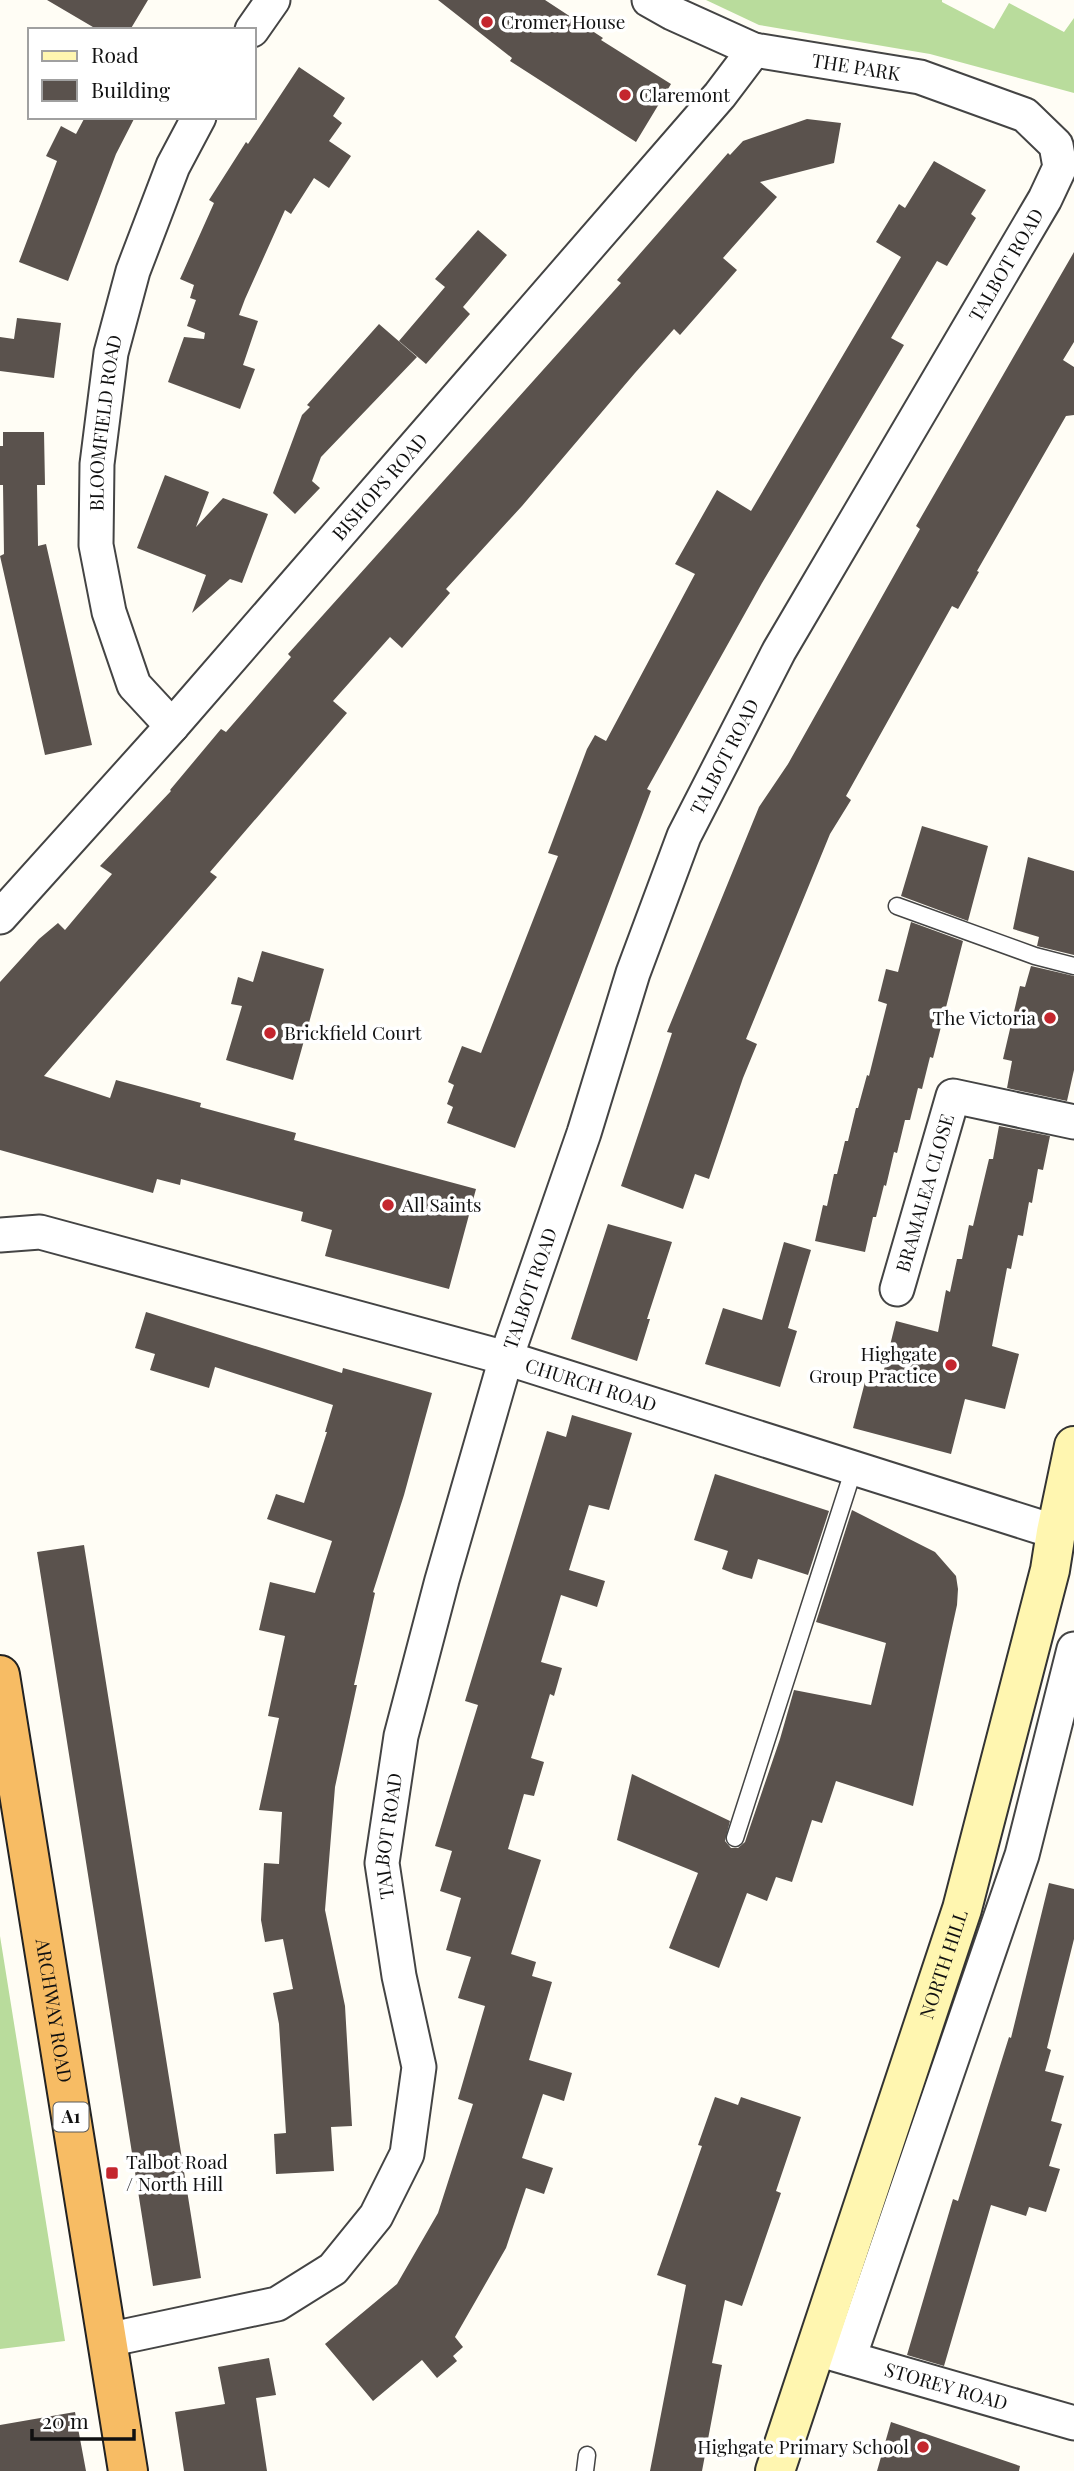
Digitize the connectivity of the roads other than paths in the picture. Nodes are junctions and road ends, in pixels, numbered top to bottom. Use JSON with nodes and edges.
{"nodes":[{"id":1,"x":273,"y":0,"type":"edge"},
{"id":2,"x":649,"y":0,"type":"edge"},
{"id":3,"x":253,"y":28,"type":"edge"},
{"id":4,"x":754,"y":50,"type":"junction"},
{"id":5,"x":199,"y":119,"type":"edge"},
{"id":6,"x":1056,"y":145,"type":"joint"},
{"id":7,"x":172,"y":726,"type":"junction"},
{"id":8,"x":897,"y":906,"type":"dead end"},
{"id":9,"x":0,"y":917,"type":"edge"},
{"id":10,"x":1074,"y":966,"type":"edge"},
{"id":11,"x":1074,"y":1122,"type":"edge"},
{"id":12,"x":0,"y":1235,"type":"edge"},
{"id":13,"x":897,"y":1289,"type":"dead end"},
{"id":14,"x":506,"y":1358,"type":"junction"},
{"id":15,"x":1074,"y":1446,"type":"edge"},
{"id":16,"x":853,"y":1468,"type":"junction"},
{"id":17,"x":1056,"y":1532,"type":"junction"},
{"id":18,"x":1062,"y":1573,"type":"edge"},
{"id":19,"x":1074,"y":1649,"type":"edge"},
{"id":20,"x":0,"y":1675,"type":"edge"},
{"id":21,"x":735,"y":1838,"type":"dead end"},
{"id":22,"x":107,"y":2340,"type":"junction"},
{"id":23,"x":833,"y":2354,"type":"junction"},
{"id":24,"x":1074,"y":2423,"type":"edge"},
{"id":25,"x":128,"y":2471,"type":"edge"},
{"id":26,"x":775,"y":2471,"type":"edge"}],
"edges":[{"from":1,"to":3,"type":"street"},
{"from":2,"to":4,"type":"street","name":"THE PARK"},
{"from":4,"to":6,"type":"street","name":"THE PARK"},
{"from":4,"to":7,"type":"street","name":"BISHOPS ROAD"},
{"from":5,"to":7,"type":"street","name":"BLOOMFIELD ROAD"},
{"from":6,"to":14,"type":"street","name":"TALBOT ROAD"},
{"from":7,"to":9,"type":"street","name":"BISHOPS ROAD"},
{"from":8,"to":10,"type":"lane"},
{"from":11,"to":13,"type":"street","name":"BRAMALEA CLOSE"},
{"from":12,"to":14,"type":"street","name":"CHURCH ROAD"},
{"from":14,"to":16,"type":"street","name":"CHURCH ROAD"},
{"from":14,"to":22,"type":"street","name":"TALBOT ROAD"},
{"from":15,"to":17,"type":"main road","name":"NORTH HILL"},
{"from":16,"to":17,"type":"street","name":"CHURCH ROAD"},
{"from":16,"to":21,"type":"lane"},
{"from":17,"to":18,"type":"main road","name":"NORTH HILL"},
{"from":18,"to":23,"type":"main road","name":"NORTH HILL"},
{"from":19,"to":23,"type":"street","name":"NORTH HILL"},
{"from":20,"to":22,"type":"highway","name":"ARCHWAY ROAD","number":"A1"},
{"from":22,"to":25,"type":"highway","name":"ARCHWAY ROAD","number":"A1"},
{"from":23,"to":24,"type":"street","name":"STOREY ROAD"},
{"from":23,"to":26,"type":"main road","name":"NORTH HILL"}]}
